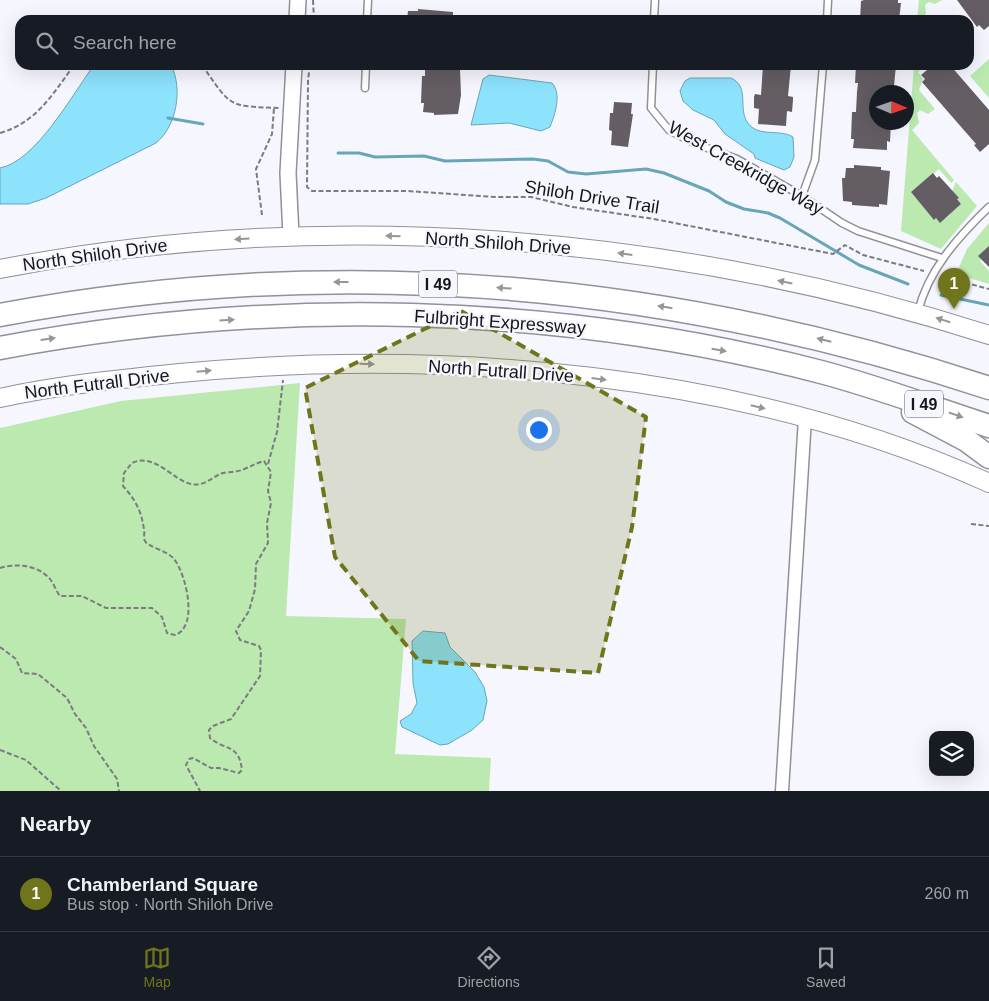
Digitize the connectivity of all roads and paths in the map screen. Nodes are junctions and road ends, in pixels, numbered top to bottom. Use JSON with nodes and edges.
{"nodes":[{"id":1,"x":298,"y":0,"type":"edge"},
{"id":2,"x":313,"y":0,"type":"edge"},
{"id":3,"x":368,"y":0,"type":"edge"},
{"id":4,"x":655,"y":0,"type":"edge"},
{"id":5,"x":827,"y":0,"type":"edge"},
{"id":6,"x":296,"y":15,"type":"edge"},
{"id":7,"x":314,"y":15,"type":"edge"},
{"id":8,"x":368,"y":15,"type":"edge"},
{"id":9,"x":654,"y":15,"type":"edge"},
{"id":10,"x":826,"y":15,"type":"edge"},
{"id":11,"x":70,"y":70,"type":"edge"},
{"id":12,"x":206,"y":70,"type":"edge"},
{"id":13,"x":294,"y":70,"type":"edge"},
{"id":14,"x":309,"y":70,"type":"edge"},
{"id":15,"x":366,"y":70,"type":"edge"},
{"id":16,"x":653,"y":70,"type":"edge"},
{"id":17,"x":823,"y":70,"type":"edge"},
{"id":18,"x":365,"y":88,"type":"dead end"},
{"id":19,"x":274,"y":108,"type":"junction"},
{"id":20,"x":292,"y":109,"type":"junction"},
{"id":21,"x":0,"y":133,"type":"edge"},
{"id":22,"x":802,"y":196,"type":"junction"},
{"id":23,"x":989,"y":207,"type":"edge"},
{"id":24,"x":262,"y":216,"type":"dead end"},
{"id":25,"x":291,"y":236,"type":"junction"},
{"id":26,"x":942,"y":258,"type":"junction"},
{"id":27,"x":0,"y":269,"type":"edge"},
{"id":28,"x":925,"y":272,"type":"dead end"},
{"id":29,"x":953,"y":278,"type":"dead end"},
{"id":30,"x":989,"y":289,"type":"edge"},
{"id":31,"x":918,"y":312,"type":"junction"},
{"id":32,"x":0,"y":315,"type":"edge"},
{"id":33,"x":989,"y":335,"type":"edge"},
{"id":34,"x":0,"y":348,"type":"edge"},
{"id":35,"x":284,"y":375,"type":"dead end"},
{"id":36,"x":860,"y":383,"type":"junction"},
{"id":37,"x":989,"y":388,"type":"edge"},
{"id":38,"x":0,"y":398,"type":"edge"},
{"id":39,"x":805,"y":418,"type":"junction"},
{"id":40,"x":989,"y":426,"type":"edge"},
{"id":41,"x":989,"y":458,"type":"edge"},
{"id":42,"x":267,"y":465,"type":"junction"},
{"id":43,"x":989,"y":483,"type":"edge"},
{"id":44,"x":971,"y":524,"type":"dead end"},
{"id":45,"x":989,"y":526,"type":"edge"},
{"id":46,"x":0,"y":568,"type":"edge"},
{"id":47,"x":0,"y":647,"type":"edge"},
{"id":48,"x":0,"y":750,"type":"edge"},
{"id":49,"x":60,"y":791,"type":"edge"},
{"id":50,"x":119,"y":791,"type":"edge"},
{"id":51,"x":200,"y":791,"type":"edge"},
{"id":52,"x":782,"y":791,"type":"edge"}],
"edges":[{"from":1,"to":6,"type":"street"},
{"from":2,"to":7,"type":"path"},
{"from":3,"to":8,"type":"lane"},
{"from":4,"to":9,"type":"lane"},
{"from":5,"to":10,"type":"lane"},
{"from":11,"to":21,"type":"path"},
{"from":12,"to":19,"type":"path"},
{"from":13,"to":20,"type":"street"},
{"from":14,"to":28,"type":"path","name":"Shiloh Drive Trail"},
{"from":15,"to":18,"type":"lane"},
{"from":16,"to":22,"type":"lane","name":"West Creekridge Way"},
{"from":17,"to":22,"type":"lane"},
{"from":19,"to":20,"type":"path"},
{"from":19,"to":24,"type":"path"},
{"from":20,"to":25,"type":"street"},
{"from":22,"to":26,"type":"lane","name":"West Creekridge Way"},
{"from":23,"to":26,"type":"lane"},
{"from":25,"to":27,"type":"main road","name":"North Shiloh Drive","one_way":true},
{"from":31,"to":25,"type":"main road","name":"North Shiloh Drive","one_way":true},
{"from":26,"to":31,"type":"lane"},
{"from":29,"to":30,"type":"path"},
{"from":33,"to":31,"type":"main road","name":"North Shiloh Drive","one_way":true},
{"from":37,"to":32,"type":"highway","name":"Fulbright Expressway","number":"I 49","one_way":true},
{"from":34,"to":36,"type":"highway","name":"Fulbright Expressway","number":"I 49","one_way":true},
{"from":35,"to":42,"type":"path"},
{"from":36,"to":40,"type":"highway","name":"Fulbright Expressway","number":"I 49","one_way":true},
{"from":36,"to":41,"type":"highway"},
{"from":38,"to":39,"type":"main road","name":"North Futrall Drive","one_way":true},
{"from":39,"to":43,"type":"main road","name":"North Futrall Drive"},
{"from":39,"to":52,"type":"street"},
{"from":42,"to":46,"type":"path"},
{"from":42,"to":51,"type":"path"},
{"from":44,"to":45,"type":"path"},
{"from":47,"to":50,"type":"path"},
{"from":48,"to":49,"type":"path"}]}
